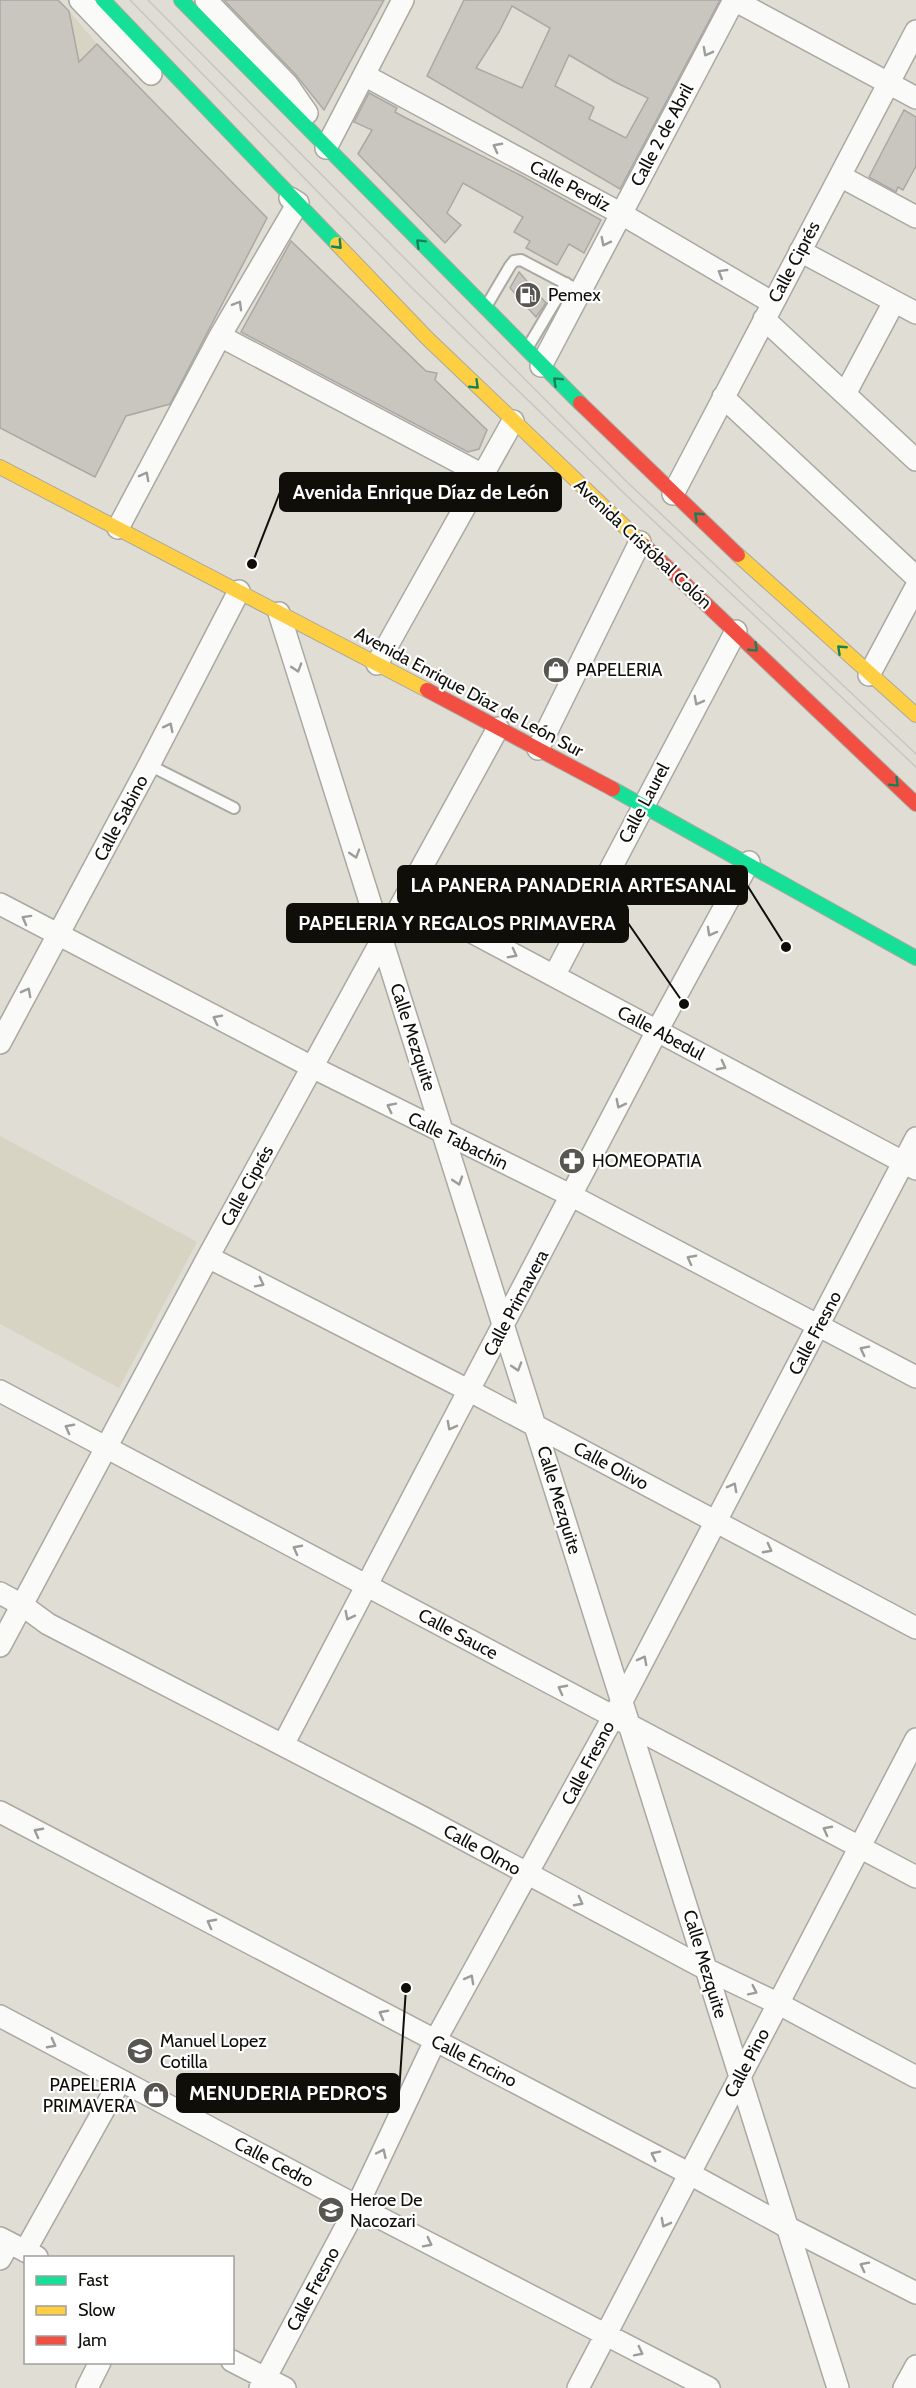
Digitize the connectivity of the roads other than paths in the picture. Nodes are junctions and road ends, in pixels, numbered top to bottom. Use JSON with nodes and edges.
{"nodes":[{"id":1,"x":80,"y":0,"type":"edge"},
{"id":2,"x":103,"y":0,"type":"edge"},
{"id":3,"x":181,"y":0,"type":"edge"},
{"id":4,"x":206,"y":0,"type":"edge"},
{"id":5,"x":403,"y":0,"type":"edge"},
{"id":6,"x":734,"y":0,"type":"edge"},
{"id":7,"x":916,"y":31,"type":"edge"},
{"id":8,"x":364,"y":75,"type":"junction"},
{"id":9,"x":889,"y":82,"type":"junction"},
{"id":10,"x":916,"y":98,"type":"edge"},
{"id":11,"x":326,"y":148,"type":"junction"},
{"id":12,"x":840,"y":176,"type":"junction"},
{"id":13,"x":298,"y":203,"type":"junction"},
{"id":14,"x":620,"y":213,"type":"junction"},
{"id":15,"x":916,"y":217,"type":"edge"},
{"id":16,"x":800,"y":251,"type":"junction"},
{"id":17,"x":573,"y":287,"type":"junction"},
{"id":18,"x":894,"y":302,"type":"junction"},
{"id":19,"x":484,"y":309,"type":"junction"},
{"id":20,"x":769,"y":311,"type":"junction"},
{"id":21,"x":916,"y":313,"type":"edge"},
{"id":22,"x":220,"y":336,"type":"junction"},
{"id":23,"x":526,"y":350,"type":"junction"},
{"id":24,"x":541,"y":366,"type":"junction"},
{"id":25,"x":845,"y":394,"type":"junction"},
{"id":26,"x":723,"y":397,"type":"junction"},
{"id":27,"x":513,"y":421,"type":"junction"},
{"id":28,"x":914,"y":452,"type":"edge"},
{"id":29,"x":0,"y":467,"type":"edge"},
{"id":30,"x":483,"y":475,"type":"junction"},
{"id":31,"x":673,"y":494,"type":"junction"},
{"id":32,"x":118,"y":528,"type":"junction"},
{"id":33,"x":640,"y":542,"type":"junction"},
{"id":34,"x":916,"y":577,"type":"edge"},
{"id":35,"x":916,"y":587,"type":"edge"},
{"id":36,"x":239,"y":591,"type":"junction"},
{"id":37,"x":279,"y":613,"type":"junction"},
{"id":38,"x":736,"y":631,"type":"junction"},
{"id":39,"x":377,"y":664,"type":"junction"},
{"id":40,"x":869,"y":675,"type":"junction"},
{"id":41,"x":916,"y":715,"type":"edge"},
{"id":42,"x":498,"y":728,"type":"junction"},
{"id":43,"x":538,"y":749,"type":"junction"},
{"id":44,"x":150,"y":765,"type":"junction"},
{"id":45,"x":916,"y":804,"type":"edge"},
{"id":46,"x":642,"y":806,"type":"junction"},
{"id":47,"x":234,"y":808,"type":"dead end"},
{"id":48,"x":749,"y":862,"type":"junction"},
{"id":49,"x":406,"y":897,"type":"junction"},
{"id":50,"x":0,"y":904,"type":"edge"},
{"id":51,"x":57,"y":936,"type":"junction"},
{"id":52,"x":381,"y":938,"type":"junction"},
{"id":53,"x":914,"y":956,"type":"edge"},
{"id":54,"x":554,"y":976,"type":"junction"},
{"id":55,"x":657,"y":1031,"type":"junction"},
{"id":56,"x":0,"y":1043,"type":"edge"},
{"id":57,"x":312,"y":1067,"type":"junction"},
{"id":58,"x":443,"y":1134,"type":"junction"},
{"id":59,"x":916,"y":1138,"type":"edge"},
{"id":60,"x":910,"y":1166,"type":"edge"},
{"id":61,"x":572,"y":1196,"type":"junction"},
{"id":62,"x":208,"y":1257,"type":"junction"},
{"id":63,"x":504,"y":1326,"type":"junction"},
{"id":64,"x":819,"y":1327,"type":"junction"},
{"id":65,"x":916,"y":1377,"type":"edge"},
{"id":66,"x":470,"y":1391,"type":"junction"},
{"id":67,"x":0,"y":1392,"type":"edge"},
{"id":68,"x":535,"y":1426,"type":"junction"},
{"id":69,"x":105,"y":1448,"type":"junction"},
{"id":70,"x":716,"y":1521,"type":"junction"},
{"id":71,"x":366,"y":1585,"type":"junction"},
{"id":72,"x":0,"y":1593,"type":"edge"},
{"id":73,"x":12,"y":1611,"type":"edge"},
{"id":74,"x":916,"y":1628,"type":"edge"},
{"id":75,"x":0,"y":1646,"type":"edge"},
{"id":76,"x":622,"y":1714,"type":"junction"},
{"id":77,"x":916,"y":1739,"type":"edge"},
{"id":78,"x":283,"y":1745,"type":"junction"},
{"id":79,"x":0,"y":1812,"type":"edge"},
{"id":80,"x":860,"y":1848,"type":"junction"},
{"id":81,"x":527,"y":1875,"type":"junction"},
{"id":82,"x":916,"y":1877,"type":"edge"},
{"id":83,"x":706,"y":1969,"type":"junction"},
{"id":84,"x":779,"y":2004,"type":"junction"},
{"id":85,"x":0,"y":2016,"type":"edge"},
{"id":86,"x":435,"y":2041,"type":"junction"},
{"id":87,"x":740,"y":2075,"type":"junction"},
{"id":88,"x":916,"y":2077,"type":"edge"},
{"id":89,"x":120,"y":2080,"type":"junction"},
{"id":90,"x":690,"y":2174,"type":"junction"},
{"id":91,"x":357,"y":2206,"type":"junction"},
{"id":92,"x":788,"y":2227,"type":"junction"},
{"id":93,"x":14,"y":2250,"type":"edge"},
{"id":94,"x":916,"y":2293,"type":"edge"},
{"id":95,"x":606,"y":2335,"type":"junction"},
{"id":96,"x":234,"y":2362,"type":"edge"},
{"id":97,"x":99,"y":2364,"type":"edge"},
{"id":98,"x":916,"y":2366,"type":"edge"},
{"id":99,"x":263,"y":2383,"type":"edge"},
{"id":100,"x":87,"y":2388,"type":"edge"},
{"id":101,"x":285,"y":2388,"type":"edge"},
{"id":102,"x":578,"y":2388,"type":"edge"},
{"id":103,"x":709,"y":2388,"type":"edge"},
{"id":104,"x":838,"y":2388,"type":"edge"},
{"id":105,"x":904,"y":2388,"type":"edge"}],
"edges":[{"from":1,"to":13,"type":"street","name":"Avenida Cristóbal Colón"},
{"from":2,"to":13,"type":"main road","name":"Avenida Cristóbal Colón"},
{"from":3,"to":11,"type":"main road"},
{"from":4,"to":11,"type":"street"},
{"from":5,"to":8,"type":"street"},
{"from":6,"to":9,"type":"street"},
{"from":6,"to":14,"type":"street","name":"Calle 2 de Abril","one_way":true},
{"from":7,"to":9,"type":"street","name":"Calle Ciprés"},
{"from":8,"to":11,"type":"street"},
{"from":14,"to":8,"type":"street","name":"Calle Perdiz","one_way":true},
{"from":9,"to":10,"type":"street"},
{"from":9,"to":12,"type":"street","name":"Calle Ciprés"},
{"from":19,"to":11,"type":"main road","one_way":true},
{"from":12,"to":15,"type":"street"},
{"from":12,"to":16,"type":"street","name":"Calle Ciprés"},
{"from":22,"to":13,"type":"street","one_way":true},
{"from":13,"to":27,"type":"main road","name":"Avenida Cristóbal Colón","one_way":true},
{"from":14,"to":17,"type":"street","name":"Calle 2 de Abril","one_way":true},
{"from":20,"to":14,"type":"street","name":"Calle Perdiz","one_way":true},
{"from":16,"to":18,"type":"street"},
{"from":16,"to":20,"type":"street","name":"Calle Ciprés"},
{"from":17,"to":19,"type":"lane"},
{"from":17,"to":23,"type":"lane"},
{"from":17,"to":24,"type":"street","name":"Calle 2 de Abril"},
{"from":18,"to":21,"type":"street"},
{"from":18,"to":25,"type":"street"},
{"from":19,"to":23,"type":"main road"},
{"from":20,"to":25,"type":"street","name":"Calle Perdiz"},
{"from":20,"to":26,"type":"street","name":"Calle Ciprés"},
{"from":22,"to":30,"type":"street"},
{"from":32,"to":22,"type":"street","one_way":true},
{"from":23,"to":24,"type":"main road"},
{"from":31,"to":24,"type":"main road","one_way":true},
{"from":25,"to":28,"type":"street","name":"Calle Perdiz"},
{"from":26,"to":31,"type":"street","name":"Calle Ciprés"},
{"from":26,"to":34,"type":"street"},
{"from":27,"to":30,"type":"street"},
{"from":27,"to":33,"type":"main road","name":"Avenida Cristóbal Colón"},
{"from":29,"to":32,"type":"main road","name":"Avenida Enrique Díaz de León Sur"},
{"from":30,"to":39,"type":"street"},
{"from":40,"to":31,"type":"main road","one_way":true},
{"from":32,"to":36,"type":"main road","name":"Avenida Enrique Díaz de León Sur"},
{"from":33,"to":38,"type":"main road","name":"Avenida Cristóbal Colón"},
{"from":33,"to":43,"type":"street"},
{"from":35,"to":40,"type":"street"},
{"from":36,"to":37,"type":"main road","name":"Avenida Enrique Díaz de León Sur"},
{"from":44,"to":36,"type":"street","name":"Calle Sabino","one_way":true},
{"from":37,"to":39,"type":"main road","name":"Avenida Enrique Díaz de León Sur"},
{"from":37,"to":52,"type":"street","name":"Calle Mezquite","one_way":true},
{"from":38,"to":45,"type":"main road","name":"Avenida Cristóbal Colón","one_way":true},
{"from":38,"to":46,"type":"street","name":"Calle Laurel","one_way":true},
{"from":39,"to":42,"type":"main road","name":"Avenida Enrique Díaz de León Sur"},
{"from":40,"to":41,"type":"main road"},
{"from":42,"to":43,"type":"main road","name":"Avenida Enrique Díaz de León Sur"},
{"from":42,"to":49,"type":"street","name":"Calle Ciprés"},
{"from":43,"to":46,"type":"main road","name":"Avenida Enrique Díaz de León Sur"},
{"from":44,"to":47,"type":"lane"},
{"from":44,"to":51,"type":"street","name":"Calle Sabino"},
{"from":46,"to":48,"type":"main road","name":"Avenida Enrique Díaz de León Sur"},
{"from":46,"to":54,"type":"street","name":"Calle Laurel"},
{"from":48,"to":53,"type":"main road","name":"Avenida Enrique Díaz de León Sur"},
{"from":48,"to":55,"type":"street","name":"Calle Primavera","one_way":true},
{"from":49,"to":52,"type":"street","name":"Calle Ciprés"},
{"from":49,"to":54,"type":"street","name":"Calle Abedul","one_way":true},
{"from":51,"to":50,"type":"street","name":"Calle Tabachín","one_way":true},
{"from":56,"to":51,"type":"street","name":"Calle Sabino","one_way":true},
{"from":57,"to":51,"type":"street","name":"Calle Tabachín","one_way":true},
{"from":52,"to":57,"type":"street","name":"Calle Ciprés"},
{"from":52,"to":58,"type":"street","name":"Calle Mezquite"},
{"from":54,"to":55,"type":"street","name":"Calle Abedul"},
{"from":55,"to":60,"type":"street","name":"Calle Abedul","one_way":true},
{"from":55,"to":61,"type":"street","name":"Calle Primavera","one_way":true},
{"from":58,"to":57,"type":"street","name":"Calle Tabachín","one_way":true},
{"from":57,"to":62,"type":"street","name":"Calle Ciprés"},
{"from":58,"to":61,"type":"street","name":"Calle Tabachín"},
{"from":58,"to":63,"type":"street","name":"Calle Mezquite","one_way":true},
{"from":59,"to":60,"type":"street","name":"Calle Fresno"},
{"from":60,"to":64,"type":"street","name":"Calle Fresno"},
{"from":61,"to":63,"type":"street","name":"Calle Primavera"},
{"from":64,"to":61,"type":"street","name":"Calle Tabachín","one_way":true},
{"from":62,"to":66,"type":"street","name":"Calle Olivo","one_way":true},
{"from":62,"to":69,"type":"street","name":"Calle Ciprés"},
{"from":63,"to":66,"type":"street","name":"Calle Primavera"},
{"from":63,"to":68,"type":"street","name":"Calle Mezquite","one_way":true},
{"from":65,"to":64,"type":"street","name":"Calle Tabachín","one_way":true},
{"from":70,"to":64,"type":"street","name":"Calle Fresno","one_way":true},
{"from":66,"to":68,"type":"street","name":"Calle Olivo"},
{"from":66,"to":71,"type":"street","name":"Calle Primavera","one_way":true},
{"from":69,"to":67,"type":"street","name":"Calle Sauce","one_way":true},
{"from":68,"to":70,"type":"street","name":"Calle Olivo"},
{"from":68,"to":76,"type":"street","name":"Calle Mezquite"},
{"from":71,"to":69,"type":"street","name":"Calle Sauce","one_way":true},
{"from":69,"to":73,"type":"street","name":"Calle Ciprés"},
{"from":70,"to":74,"type":"street","name":"Calle Olivo","one_way":true},
{"from":76,"to":70,"type":"street","name":"Calle Fresno","one_way":true},
{"from":76,"to":71,"type":"street","name":"Calle Sauce","one_way":true},
{"from":71,"to":78,"type":"street","name":"Calle Primavera","one_way":true},
{"from":72,"to":73,"type":"street","name":"Calle Olmo"},
{"from":73,"to":75,"type":"street","name":"Calle Ciprés"},
{"from":73,"to":78,"type":"street","name":"Calle Olmo"},
{"from":80,"to":76,"type":"street","name":"Calle Sauce","one_way":true},
{"from":76,"to":81,"type":"street","name":"Calle Fresno"},
{"from":76,"to":83,"type":"street","name":"Calle Mezquite"},
{"from":77,"to":80,"type":"street","name":"Calle Pino"},
{"from":78,"to":81,"type":"street","name":"Calle Olmo"},
{"from":86,"to":79,"type":"street","name":"Calle Encino","one_way":true},
{"from":80,"to":82,"type":"street","name":"Calle Sauce"},
{"from":80,"to":84,"type":"street","name":"Calle Pino"},
{"from":81,"to":83,"type":"street","name":"Calle Olmo","one_way":true},
{"from":86,"to":81,"type":"street","name":"Calle Fresno","one_way":true},
{"from":83,"to":84,"type":"street","name":"Calle Olmo","one_way":true},
{"from":83,"to":87,"type":"street","name":"Calle Mezquite"},
{"from":84,"to":87,"type":"street","name":"Calle Pino"},
{"from":84,"to":88,"type":"street","name":"Calle Olmo"},
{"from":85,"to":89,"type":"street","name":"Calle Cedro","one_way":true},
{"from":90,"to":86,"type":"street","name":"Calle Encino","one_way":true},
{"from":91,"to":86,"type":"street","name":"Calle Fresno","one_way":true},
{"from":87,"to":90,"type":"street","name":"Calle Pino"},
{"from":87,"to":92,"type":"street","name":"Calle Mezquite"},
{"from":89,"to":91,"type":"street","name":"Calle Cedro"},
{"from":89,"to":93,"type":"street"},
{"from":90,"to":92,"type":"street","name":"Calle Encino"},
{"from":90,"to":95,"type":"street","name":"Calle Pino","one_way":true},
{"from":91,"to":95,"type":"street","name":"Calle Cedro","one_way":true},
{"from":91,"to":99,"type":"street","name":"Calle Fresno"},
{"from":94,"to":92,"type":"street","name":"Calle Encino","one_way":true},
{"from":92,"to":104,"type":"street","name":"Calle Mezquite"},
{"from":95,"to":102,"type":"street","name":"Calle Pino"},
{"from":95,"to":103,"type":"street","name":"Calle Cedro","one_way":true},
{"from":96,"to":99,"type":"street"},
{"from":97,"to":100,"type":"street"},
{"from":98,"to":105,"type":"street"},
{"from":99,"to":101,"type":"street"}]}
